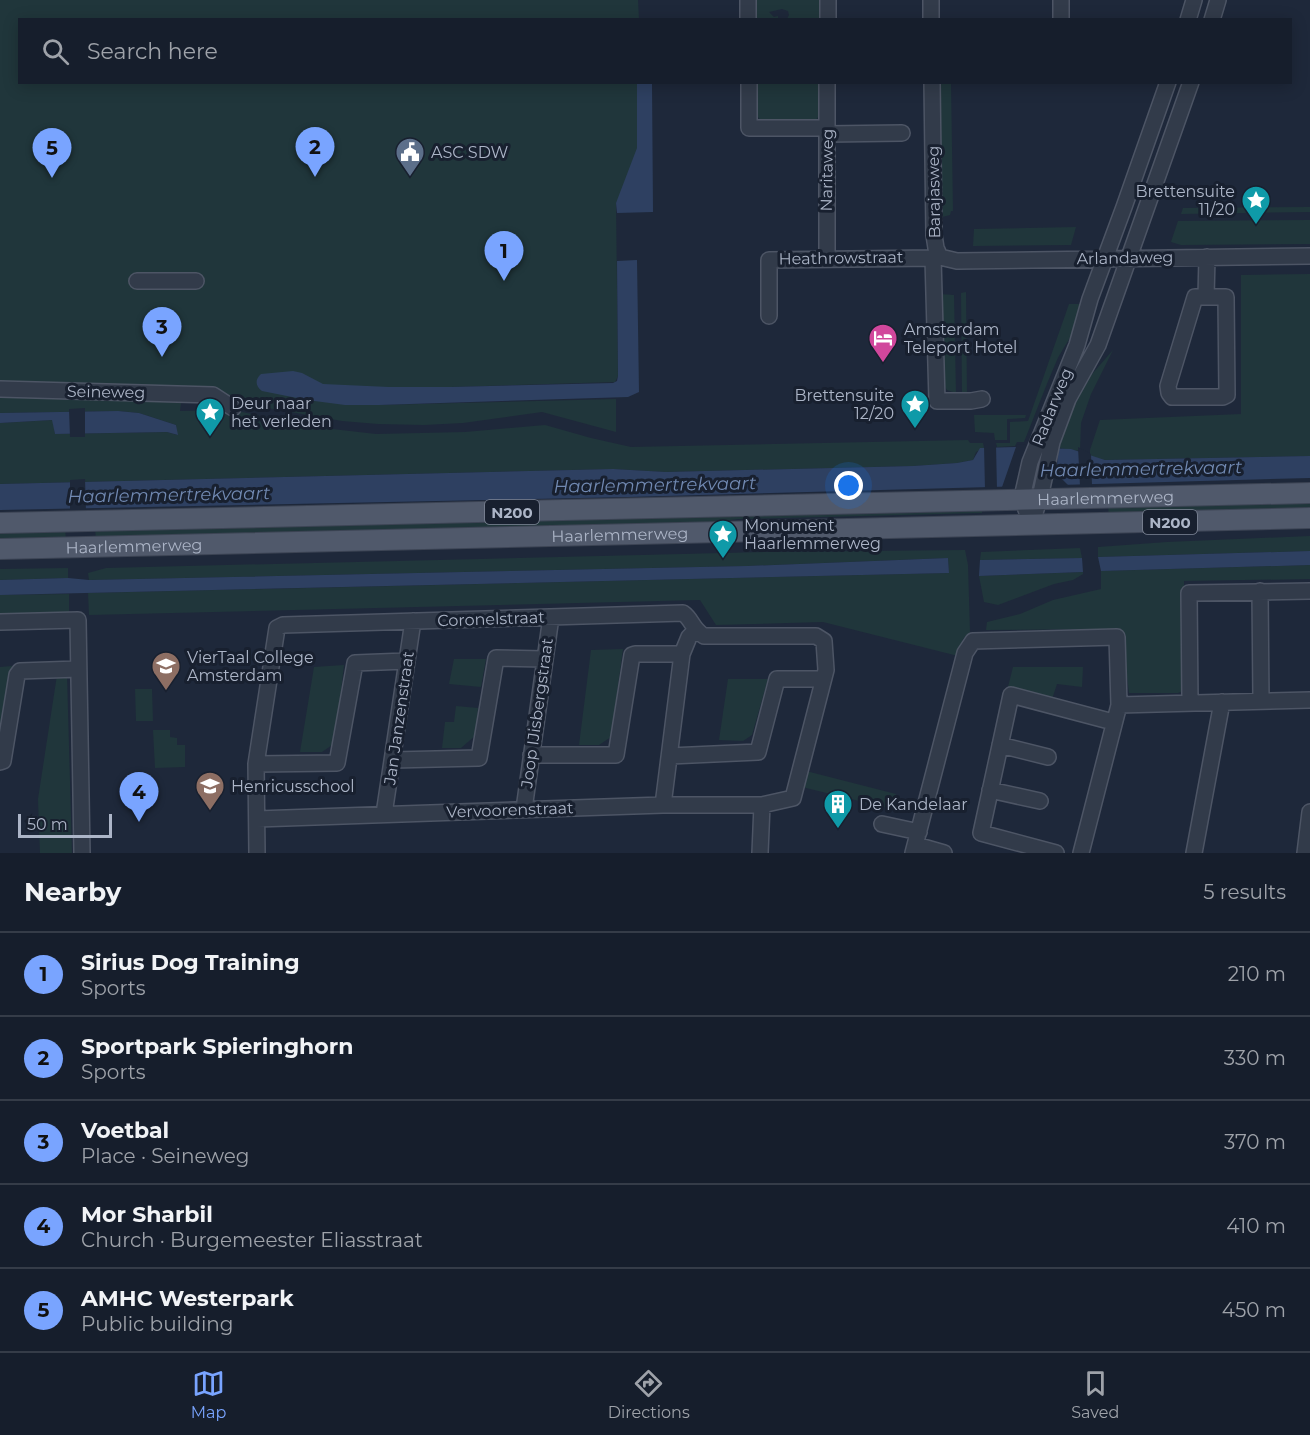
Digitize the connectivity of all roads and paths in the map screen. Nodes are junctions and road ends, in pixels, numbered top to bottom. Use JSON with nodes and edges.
{"nodes":[{"id":1,"x":748,"y":0,"type":"edge"},
{"id":2,"x":828,"y":0,"type":"edge"},
{"id":3,"x":931,"y":0,"type":"edge"},
{"id":4,"x":1060,"y":0,"type":"edge"},
{"id":5,"x":1194,"y":0,"type":"edge"},
{"id":6,"x":1218,"y":0,"type":"edge"},
{"id":7,"x":748,"y":18,"type":"edge"},
{"id":8,"x":828,"y":18,"type":"edge"},
{"id":9,"x":931,"y":18,"type":"edge"},
{"id":10,"x":1061,"y":18,"type":"edge"},
{"id":11,"x":1189,"y":18,"type":"edge"},
{"id":12,"x":1213,"y":18,"type":"edge"},
{"id":13,"x":748,"y":84,"type":"edge"},
{"id":14,"x":828,"y":84,"type":"edge"},
{"id":15,"x":932,"y":84,"type":"edge"},
{"id":16,"x":1167,"y":84,"type":"edge"},
{"id":17,"x":1190,"y":84,"type":"edge"},
{"id":18,"x":827,"y":131,"type":"junction"},
{"id":19,"x":902,"y":134,"type":"dead end"},
{"id":20,"x":1310,"y":256,"type":"edge"},
{"id":21,"x":1206,"y":257,"type":"junction"},
{"id":22,"x":827,"y":258,"type":"junction"},
{"id":23,"x":937,"y":258,"type":"junction"},
{"id":24,"x":1105,"y":258,"type":"junction"},
{"id":25,"x":1130,"y":258,"type":"junction"},
{"id":26,"x":136,"y":281,"type":"dead end"},
{"id":27,"x":196,"y":281,"type":"dead end"},
{"id":28,"x":1206,"y":297,"type":"junction"},
{"id":29,"x":769,"y":316,"type":"dead end"},
{"id":30,"x":0,"y":389,"type":"edge"},
{"id":31,"x":982,"y":399,"type":"dead end"},
{"id":32,"x":232,"y":408,"type":"dead end"},
{"id":33,"x":1045,"y":442,"type":"junction"},
{"id":34,"x":1310,"y":493,"type":"edge"},
{"id":35,"x":1032,"y":496,"type":"junction"},
{"id":36,"x":1310,"y":518,"type":"edge"},
{"id":37,"x":0,"y":523,"type":"edge"},
{"id":38,"x":1030,"y":526,"type":"junction"},
{"id":39,"x":0,"y":549,"type":"edge"},
{"id":40,"x":1260,"y":591,"type":"junction"},
{"id":41,"x":1310,"y":591,"type":"edge"},
{"id":42,"x":551,"y":617,"type":"junction"},
{"id":43,"x":414,"y":621,"type":"junction"},
{"id":44,"x":0,"y":622,"type":"edge"},
{"id":45,"x":695,"y":631,"type":"junction"},
{"id":46,"x":682,"y":654,"type":"junction"},
{"id":47,"x":544,"y":659,"type":"junction"},
{"id":48,"x":406,"y":661,"type":"junction"},
{"id":49,"x":78,"y":669,"type":"junction"},
{"id":50,"x":823,"y":679,"type":"junction"},
{"id":51,"x":1262,"y":700,"type":"junction"},
{"id":52,"x":1310,"y":700,"type":"edge"},
{"id":53,"x":1222,"y":702,"type":"junction"},
{"id":54,"x":1190,"y":703,"type":"junction"},
{"id":55,"x":1119,"y":705,"type":"junction"},
{"id":56,"x":1113,"y":722,"type":"junction"},
{"id":57,"x":1000,"y":745,"type":"junction"},
{"id":58,"x":531,"y":755,"type":"junction"},
{"id":59,"x":670,"y":756,"type":"junction"},
{"id":60,"x":1048,"y":757,"type":"dead end"},
{"id":61,"x":393,"y":760,"type":"junction"},
{"id":62,"x":0,"y":762,"type":"edge"},
{"id":63,"x":256,"y":764,"type":"junction"},
{"id":64,"x":990,"y":790,"type":"junction"},
{"id":65,"x":1040,"y":801,"type":"dead end"},
{"id":66,"x":663,"y":805,"type":"junction"},
{"id":67,"x":762,"y":805,"type":"junction"},
{"id":68,"x":524,"y":809,"type":"junction"},
{"id":69,"x":1310,"y":812,"type":"edge"},
{"id":70,"x":384,"y":814,"type":"junction"},
{"id":71,"x":257,"y":819,"type":"junction"},
{"id":72,"x":882,"y":824,"type":"dead end"},
{"id":73,"x":916,"y":844,"type":"edge"},
{"id":74,"x":82,"y":853,"type":"edge"},
{"id":75,"x":257,"y":853,"type":"edge"},
{"id":76,"x":760,"y":853,"type":"edge"},
{"id":77,"x":944,"y":853,"type":"edge"},
{"id":78,"x":1056,"y":853,"type":"edge"},
{"id":79,"x":1081,"y":853,"type":"edge"},
{"id":80,"x":1194,"y":853,"type":"edge"},
{"id":81,"x":1305,"y":853,"type":"edge"}],
"edges":[{"from":1,"to":7,"type":"street"},
{"from":2,"to":8,"type":"street"},
{"from":3,"to":9,"type":"street"},
{"from":4,"to":10,"type":"street"},
{"from":5,"to":11,"type":"street"},
{"from":6,"to":12,"type":"street"},
{"from":13,"to":18,"type":"street"},
{"from":14,"to":18,"type":"street","name":"Naritaweg"},
{"from":15,"to":23,"type":"street","name":"Barajasweg"},
{"from":16,"to":24,"type":"street","name":"Radarweg"},
{"from":17,"to":25,"type":"street","name":"Radarweg"},
{"from":18,"to":19,"type":"street"},
{"from":18,"to":22,"type":"street","name":"Naritaweg"},
{"from":20,"to":21,"type":"street","name":"Arlandaweg"},
{"from":21,"to":25,"type":"street","name":"Arlandaweg"},
{"from":21,"to":28,"type":"street"},
{"from":22,"to":23,"type":"street","name":"Heathrowstraat"},
{"from":22,"to":29,"type":"street","name":"Heathrowstraat"},
{"from":23,"to":24,"type":"street","name":"Arlandaweg"},
{"from":23,"to":31,"type":"street","name":"Barajasweg"},
{"from":24,"to":25,"type":"street","name":"Arlandaweg"},
{"from":24,"to":33,"type":"street","name":"Radarweg"},
{"from":25,"to":33,"type":"street","name":"Radarweg"},
{"from":26,"to":27,"type":"street"},
{"from":28,"to":28,"type":"street"},
{"from":30,"to":32,"type":"street","name":"Seineweg"},
{"from":33,"to":35,"type":"street","name":"Radarweg"},
{"from":34,"to":35,"type":"main road","name":"Haarlemmerweg","number":"N200"},
{"from":35,"to":37,"type":"main road","name":"Haarlemmerweg","number":"N200"},
{"from":35,"to":38,"type":"street","name":"Radarweg"},
{"from":36,"to":38,"type":"main road","name":"Haarlemmerweg","number":"N200"},
{"from":38,"to":39,"type":"main road","name":"Haarlemmerweg","number":"N200"},
{"from":40,"to":41,"type":"street"},
{"from":40,"to":51,"type":"street"},
{"from":40,"to":54,"type":"street"},
{"from":42,"to":43,"type":"street","name":"Coronelstraat"},
{"from":42,"to":45,"type":"street","name":"Coronelstraat"},
{"from":42,"to":47,"type":"street","name":"Joop IJisbergstraat"},
{"from":43,"to":48,"type":"street","name":"Jan Janzenstraat"},
{"from":43,"to":63,"type":"street","name":"Coronelstraat"},
{"from":44,"to":49,"type":"street"},
{"from":45,"to":46,"type":"street"},
{"from":45,"to":50,"type":"street"},
{"from":46,"to":58,"type":"street"},
{"from":46,"to":59,"type":"street"},
{"from":47,"to":58,"type":"street","name":"Joop IJisbergstraat"},
{"from":47,"to":61,"type":"street"},
{"from":48,"to":61,"type":"street","name":"Jan Janzenstraat"},
{"from":48,"to":63,"type":"street"},
{"from":49,"to":62,"type":"street"},
{"from":49,"to":74,"type":"street"},
{"from":50,"to":59,"type":"street"},
{"from":50,"to":67,"type":"street","name":"Vervoorenstraat"},
{"from":51,"to":52,"type":"street"},
{"from":51,"to":53,"type":"street"},
{"from":53,"to":54,"type":"street"},
{"from":53,"to":80,"type":"street"},
{"from":54,"to":55,"type":"street"},
{"from":55,"to":56,"type":"street"},
{"from":55,"to":73,"type":"street"},
{"from":56,"to":57,"type":"street"},
{"from":56,"to":79,"type":"street"},
{"from":57,"to":60,"type":"street"},
{"from":57,"to":64,"type":"street"},
{"from":58,"to":68,"type":"street","name":"Joop IJisbergstraat"},
{"from":59,"to":66,"type":"street"},
{"from":61,"to":70,"type":"street","name":"Jan Janzenstraat"},
{"from":63,"to":71,"type":"street"},
{"from":64,"to":65,"type":"street"},
{"from":64,"to":78,"type":"street"},
{"from":66,"to":67,"type":"street","name":"Vervoorenstraat"},
{"from":66,"to":68,"type":"street","name":"Vervoorenstraat"},
{"from":67,"to":76,"type":"street"},
{"from":68,"to":70,"type":"street","name":"Vervoorenstraat"},
{"from":69,"to":81,"type":"street"},
{"from":70,"to":71,"type":"street","name":"Vervoorenstraat"},
{"from":71,"to":75,"type":"street"},
{"from":72,"to":73,"type":"street"},
{"from":73,"to":77,"type":"street"}]}
